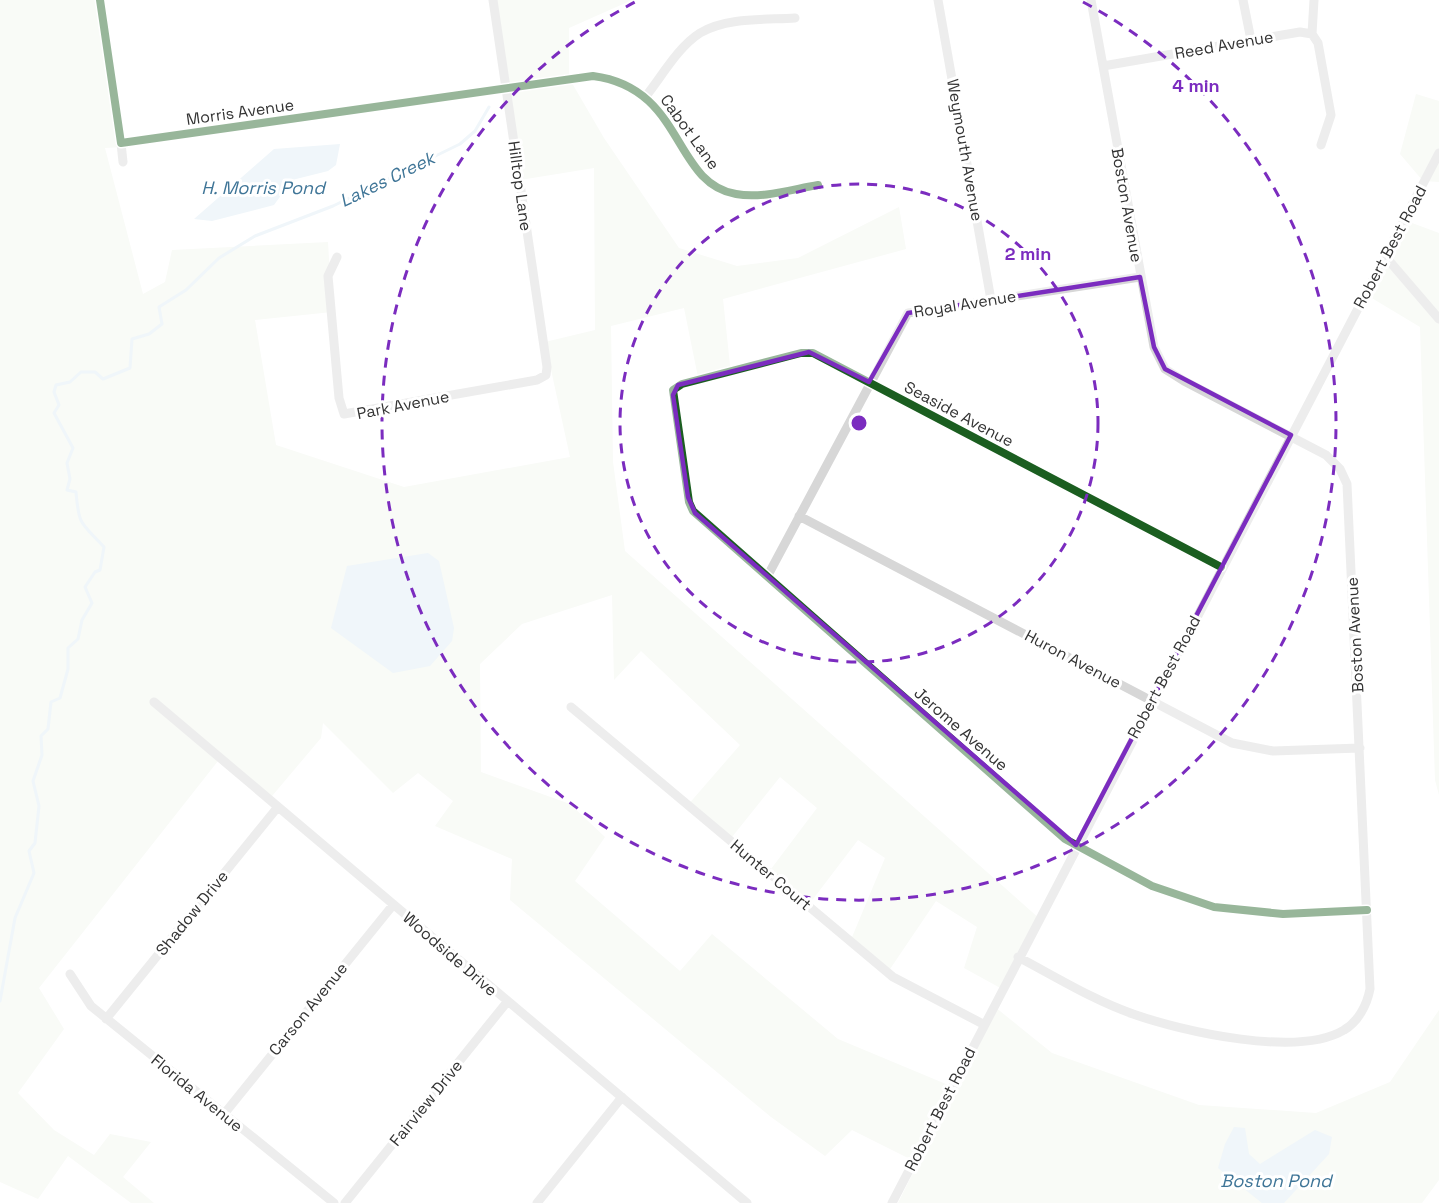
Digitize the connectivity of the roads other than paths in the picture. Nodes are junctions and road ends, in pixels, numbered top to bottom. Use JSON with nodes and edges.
{"nodes":[{"id":1,"x":99,"y":0,"type":"edge"},
{"id":2,"x":493,"y":0,"type":"edge"},
{"id":3,"x":938,"y":0,"type":"edge"},
{"id":4,"x":1091,"y":0,"type":"edge"},
{"id":5,"x":1244,"y":0,"type":"edge"},
{"id":6,"x":1314,"y":0,"type":"edge"},
{"id":7,"x":795,"y":18,"type":"dead end"},
{"id":8,"x":1312,"y":34,"type":"junction"},
{"id":9,"x":1251,"y":40,"type":"junction"},
{"id":10,"x":1103,"y":66,"type":"junction"},
{"id":11,"x":506,"y":87,"type":"junction"},
{"id":12,"x":646,"y":96,"type":"junction"},
{"id":13,"x":121,"y":143,"type":"junction"},
{"id":14,"x":1321,"y":145,"type":"dead end"},
{"id":15,"x":1439,"y":153,"type":"edge"},
{"id":16,"x":123,"y":162,"type":"dead end"},
{"id":17,"x":818,"y":185,"type":"dead end"},
{"id":18,"x":1385,"y":256,"type":"junction"},
{"id":19,"x":337,"y":257,"type":"dead end"},
{"id":20,"x":1140,"y":277,"type":"junction"},
{"id":21,"x":991,"y":300,"type":"junction"},
{"id":22,"x":1439,"y":319,"type":"edge"},
{"id":23,"x":547,"y":372,"type":"joint"},
{"id":24,"x":869,"y":382,"type":"junction"},
{"id":25,"x":673,"y":390,"type":"joint"},
{"id":26,"x":1291,"y":435,"type":"junction"},
{"id":27,"x":799,"y":516,"type":"junction"},
{"id":28,"x":1221,"y":567,"type":"junction"},
{"id":29,"x":767,"y":577,"type":"junction"},
{"id":30,"x":1151,"y":701,"type":"junction"},
{"id":31,"x":154,"y":702,"type":"dead end"},
{"id":32,"x":571,"y":707,"type":"dead end"},
{"id":33,"x":1360,"y":748,"type":"junction"},
{"id":34,"x":277,"y":808,"type":"junction"},
{"id":35,"x":1076,"y":845,"type":"junction"},
{"id":36,"x":393,"y":905,"type":"junction"},
{"id":37,"x":1367,"y":910,"type":"junction"},
{"id":38,"x":1018,"y":957,"type":"junction"},
{"id":39,"x":70,"y":974,"type":"dead end"},
{"id":40,"x":507,"y":1002,"type":"junction"},
{"id":41,"x":106,"y":1019,"type":"junction"},
{"id":42,"x":983,"y":1024,"type":"junction"},
{"id":43,"x":622,"y":1097,"type":"junction"},
{"id":44,"x":224,"y":1114,"type":"junction"},
{"id":45,"x":737,"y":1194,"type":"junction"},
{"id":46,"x":334,"y":1203,"type":"edge"},
{"id":47,"x":345,"y":1203,"type":"edge"},
{"id":48,"x":537,"y":1203,"type":"edge"},
{"id":49,"x":730,"y":1203,"type":"edge"},
{"id":50,"x":747,"y":1203,"type":"edge"},
{"id":51,"x":892,"y":1203,"type":"edge"}],
"edges":[{"from":1,"to":13,"type":"street"},
{"from":2,"to":11,"type":"street","name":"Hilltop Lane"},
{"from":3,"to":21,"type":"street","name":"Weymouth Avenue"},
{"from":4,"to":10,"type":"street","name":"Boston Avenue"},
{"from":5,"to":9,"type":"street"},
{"from":6,"to":8,"type":"street"},
{"from":7,"to":12,"type":"street"},
{"from":8,"to":9,"type":"street","name":"Reed Avenue"},
{"from":8,"to":14,"type":"street"},
{"from":9,"to":10,"type":"street","name":"Reed Avenue"},
{"from":10,"to":20,"type":"street","name":"Boston Avenue"},
{"from":11,"to":12,"type":"street","name":"Cabot Lane"},
{"from":11,"to":13,"type":"street","name":"Morris Avenue"},
{"from":11,"to":23,"type":"street","name":"Hilltop Lane"},
{"from":12,"to":17,"type":"street","name":"Cabot Lane"},
{"from":13,"to":16,"type":"street"},
{"from":15,"to":18,"type":"street","name":"Robert Best Road"},
{"from":18,"to":22,"type":"street"},
{"from":18,"to":26,"type":"street","name":"Robert Best Road"},
{"from":19,"to":23,"type":"street","name":"Park Avenue"},
{"from":20,"to":21,"type":"street","name":"Royal Avenue"},
{"from":20,"to":26,"type":"street","name":"Boston Avenue"},
{"from":21,"to":24,"type":"street","name":"Royal Avenue"},
{"from":24,"to":25,"type":"street","name":"Seaside Avenue"},
{"from":24,"to":27,"type":"street","name":"Royal Avenue"},
{"from":24,"to":28,"type":"street","name":"Seaside Avenue"},
{"from":25,"to":29,"type":"street","name":"Jerome Avenue"},
{"from":26,"to":28,"type":"street","name":"Robert Best Road"},
{"from":26,"to":33,"type":"street","name":"Boston Avenue"},
{"from":27,"to":29,"type":"street","name":"Royal Avenue"},
{"from":27,"to":30,"type":"street","name":"Huron Avenue"},
{"from":28,"to":30,"type":"street","name":"Robert Best Road"},
{"from":29,"to":35,"type":"street","name":"Jerome Avenue"},
{"from":30,"to":33,"type":"street","name":"Huron Avenue"},
{"from":30,"to":35,"type":"street","name":"Robert Best Road"},
{"from":31,"to":34,"type":"street","name":"Woodside Drive"},
{"from":32,"to":42,"type":"street","name":"Hunter Court"},
{"from":33,"to":37,"type":"street","name":"Boston Avenue"},
{"from":34,"to":36,"type":"street","name":"Woodside Drive"},
{"from":34,"to":41,"type":"street","name":"Shadow Drive"},
{"from":35,"to":37,"type":"street","name":"Jerome Avenue"},
{"from":35,"to":38,"type":"street","name":"Robert Best Road"},
{"from":36,"to":40,"type":"street","name":"Woodside Drive"},
{"from":36,"to":44,"type":"street","name":"Carson Avenue"},
{"from":37,"to":38,"type":"street","name":"Boston Avenue"},
{"from":38,"to":42,"type":"street","name":"Robert Best Road"},
{"from":39,"to":41,"type":"street","name":"Florida Avenue"},
{"from":40,"to":43,"type":"street","name":"Woodside Drive"},
{"from":40,"to":47,"type":"street","name":"Fairview Drive"},
{"from":41,"to":44,"type":"street","name":"Florida Avenue"},
{"from":42,"to":51,"type":"street","name":"Robert Best Road"},
{"from":43,"to":45,"type":"street","name":"Woodside Drive"},
{"from":43,"to":48,"type":"street"},
{"from":44,"to":46,"type":"street","name":"Florida Avenue"},
{"from":45,"to":49,"type":"street"},
{"from":45,"to":50,"type":"street","name":"Woodside Drive"}]}
